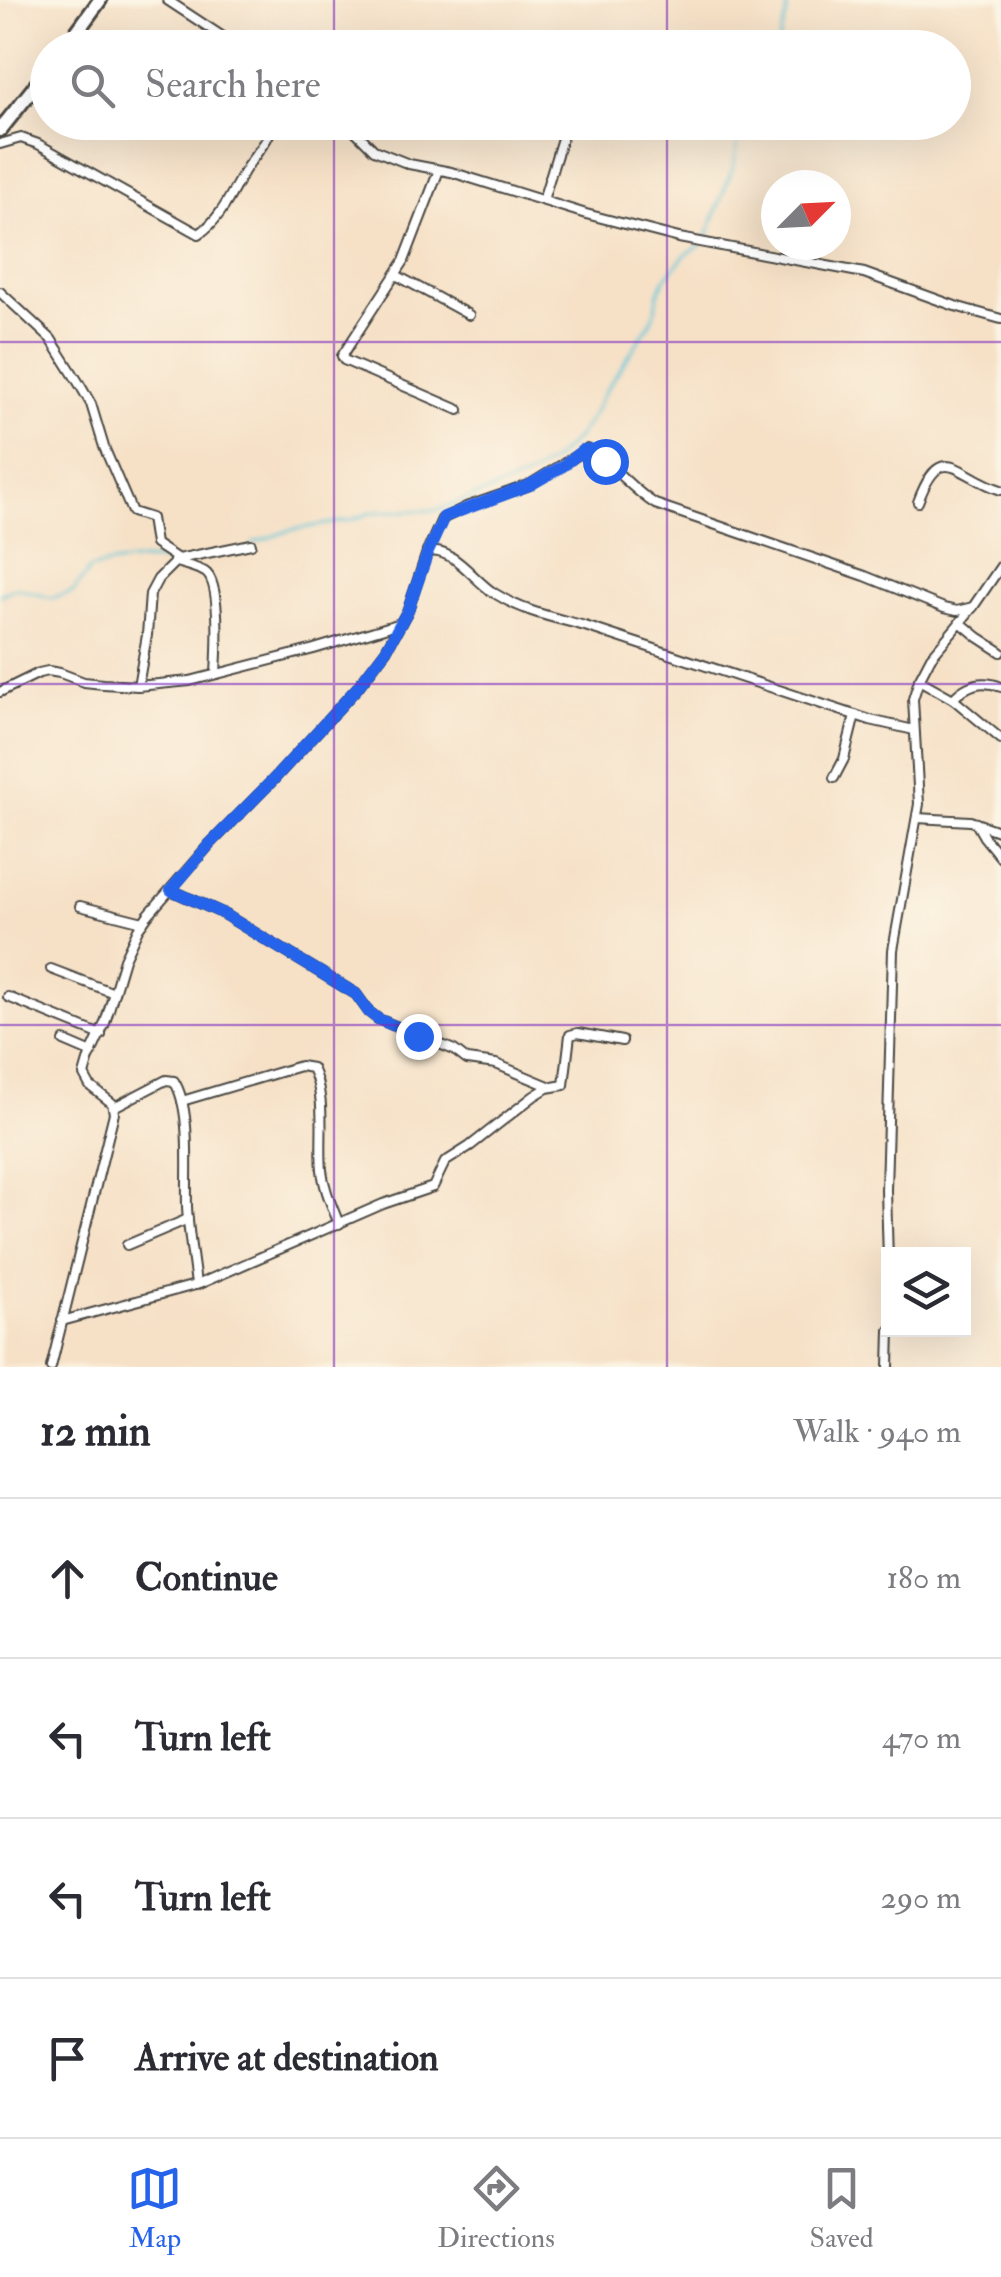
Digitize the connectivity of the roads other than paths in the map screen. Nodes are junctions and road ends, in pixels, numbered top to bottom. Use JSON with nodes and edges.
{"nodes":[{"id":1,"x":100,"y":0,"type":"edge"},
{"id":2,"x":168,"y":0,"type":"edge"},
{"id":3,"x":78,"y":30,"type":"edge"},
{"id":4,"x":213,"y":30,"type":"edge"},
{"id":5,"x":30,"y":92,"type":"edge"},
{"id":6,"x":0,"y":130,"type":"edge"},
{"id":7,"x":267,"y":140,"type":"edge"},
{"id":8,"x":364,"y":140,"type":"edge"},
{"id":9,"x":561,"y":140,"type":"edge"},
{"id":10,"x":0,"y":144,"type":"edge"},
{"id":11,"x":439,"y":170,"type":"junction"},
{"id":12,"x":543,"y":200,"type":"junction"},
{"id":13,"x":396,"y":275,"type":"junction"},
{"id":14,"x":0,"y":292,"type":"edge"},
{"id":15,"x":469,"y":314,"type":"dead end"},
{"id":16,"x":1001,"y":319,"type":"edge"},
{"id":17,"x":458,"y":410,"type":"dead end"},
{"id":18,"x":1001,"y":490,"type":"edge"},
{"id":19,"x":918,"y":502,"type":"dead end"},
{"id":20,"x":250,"y":544,"type":"dead end"},
{"id":21,"x":428,"y":552,"type":"junction"},
{"id":22,"x":176,"y":560,"type":"junction"},
{"id":23,"x":1001,"y":566,"type":"edge"},
{"id":24,"x":973,"y":607,"type":"junction"},
{"id":25,"x":960,"y":622,"type":"junction"},
{"id":26,"x":401,"y":623,"type":"junction"},
{"id":27,"x":1001,"y":652,"type":"edge"},
{"id":28,"x":216,"y":674,"type":"junction"},
{"id":29,"x":919,"y":680,"type":"junction"},
{"id":30,"x":138,"y":686,"type":"junction"},
{"id":31,"x":1001,"y":687,"type":"edge"},
{"id":32,"x":0,"y":692,"type":"edge"},
{"id":33,"x":953,"y":699,"type":"junction"},
{"id":34,"x":855,"y":715,"type":"junction"},
{"id":35,"x":914,"y":730,"type":"junction"},
{"id":36,"x":1001,"y":739,"type":"edge"},
{"id":37,"x":834,"y":778,"type":"dead end"},
{"id":38,"x":917,"y":818,"type":"junction"},
{"id":39,"x":976,"y":823,"type":"junction"},
{"id":40,"x":1001,"y":832,"type":"edge"},
{"id":41,"x":1001,"y":858,"type":"edge"},
{"id":42,"x":171,"y":890,"type":"junction"},
{"id":43,"x":80,"y":906,"type":"dead end"},
{"id":44,"x":143,"y":922,"type":"junction"},
{"id":45,"x":51,"y":969,"type":"dead end"},
{"id":46,"x":114,"y":993,"type":"junction"},
{"id":47,"x":8,"y":997,"type":"dead end"},
{"id":48,"x":100,"y":1035,"type":"junction"},
{"id":49,"x":64,"y":1041,"type":"dead end"},
{"id":50,"x":622,"y":1041,"type":"dead end"},
{"id":51,"x":92,"y":1053,"type":"junction"},
{"id":52,"x":551,"y":1087,"type":"junction"},
{"id":53,"x":182,"y":1101,"type":"junction"},
{"id":54,"x":114,"y":1106,"type":"junction"},
{"id":55,"x":188,"y":1219,"type":"junction"},
{"id":56,"x":339,"y":1224,"type":"junction"},
{"id":57,"x":127,"y":1245,"type":"dead end"},
{"id":58,"x":888,"y":1247,"type":"edge"},
{"id":59,"x":196,"y":1284,"type":"junction"},
{"id":60,"x":62,"y":1321,"type":"junction"},
{"id":61,"x":890,"y":1337,"type":"edge"},
{"id":62,"x":51,"y":1367,"type":"edge"},
{"id":63,"x":889,"y":1367,"type":"edge"}],
"edges":[{"from":1,"to":3,"type":"highway"},
{"from":2,"to":4,"type":"street"},
{"from":5,"to":6,"type":"highway"},
{"from":7,"to":10,"type":"street"},
{"from":8,"to":11,"type":"street"},
{"from":9,"to":12,"type":"street"},
{"from":11,"to":12,"type":"street"},
{"from":11,"to":13,"type":"street"},
{"from":12,"to":16,"type":"street"},
{"from":13,"to":15,"type":"street"},
{"from":13,"to":17,"type":"street"},
{"from":14,"to":22,"type":"street"},
{"from":18,"to":19,"type":"street"},
{"from":20,"to":22,"type":"street"},
{"from":21,"to":24,"type":"street"},
{"from":21,"to":26,"type":"street"},
{"from":21,"to":34,"type":"street"},
{"from":22,"to":28,"type":"street"},
{"from":22,"to":30,"type":"street"},
{"from":23,"to":24,"type":"street"},
{"from":24,"to":25,"type":"street"},
{"from":25,"to":27,"type":"street"},
{"from":25,"to":29,"type":"street"},
{"from":26,"to":28,"type":"street"},
{"from":26,"to":42,"type":"street"},
{"from":28,"to":30,"type":"street"},
{"from":29,"to":33,"type":"street"},
{"from":29,"to":35,"type":"street"},
{"from":30,"to":32,"type":"street"},
{"from":31,"to":33,"type":"street"},
{"from":33,"to":36,"type":"street"},
{"from":34,"to":35,"type":"street"},
{"from":34,"to":37,"type":"street"},
{"from":35,"to":38,"type":"street"},
{"from":38,"to":39,"type":"street"},
{"from":38,"to":58,"type":"street"},
{"from":39,"to":40,"type":"street"},
{"from":39,"to":41,"type":"street"},
{"from":42,"to":44,"type":"street"},
{"from":42,"to":52,"type":"street"},
{"from":43,"to":44,"type":"street"},
{"from":44,"to":46,"type":"street"},
{"from":45,"to":46,"type":"street"},
{"from":46,"to":48,"type":"street"},
{"from":47,"to":48,"type":"street"},
{"from":48,"to":51,"type":"street"},
{"from":49,"to":51,"type":"street"},
{"from":50,"to":52,"type":"street"},
{"from":51,"to":54,"type":"street"},
{"from":52,"to":56,"type":"street"},
{"from":53,"to":54,"type":"street"},
{"from":53,"to":55,"type":"street"},
{"from":53,"to":56,"type":"street"},
{"from":54,"to":60,"type":"street"},
{"from":55,"to":57,"type":"street"},
{"from":55,"to":59,"type":"street"},
{"from":56,"to":59,"type":"street"},
{"from":59,"to":60,"type":"street"},
{"from":60,"to":62,"type":"street"},
{"from":61,"to":63,"type":"street"}]}
